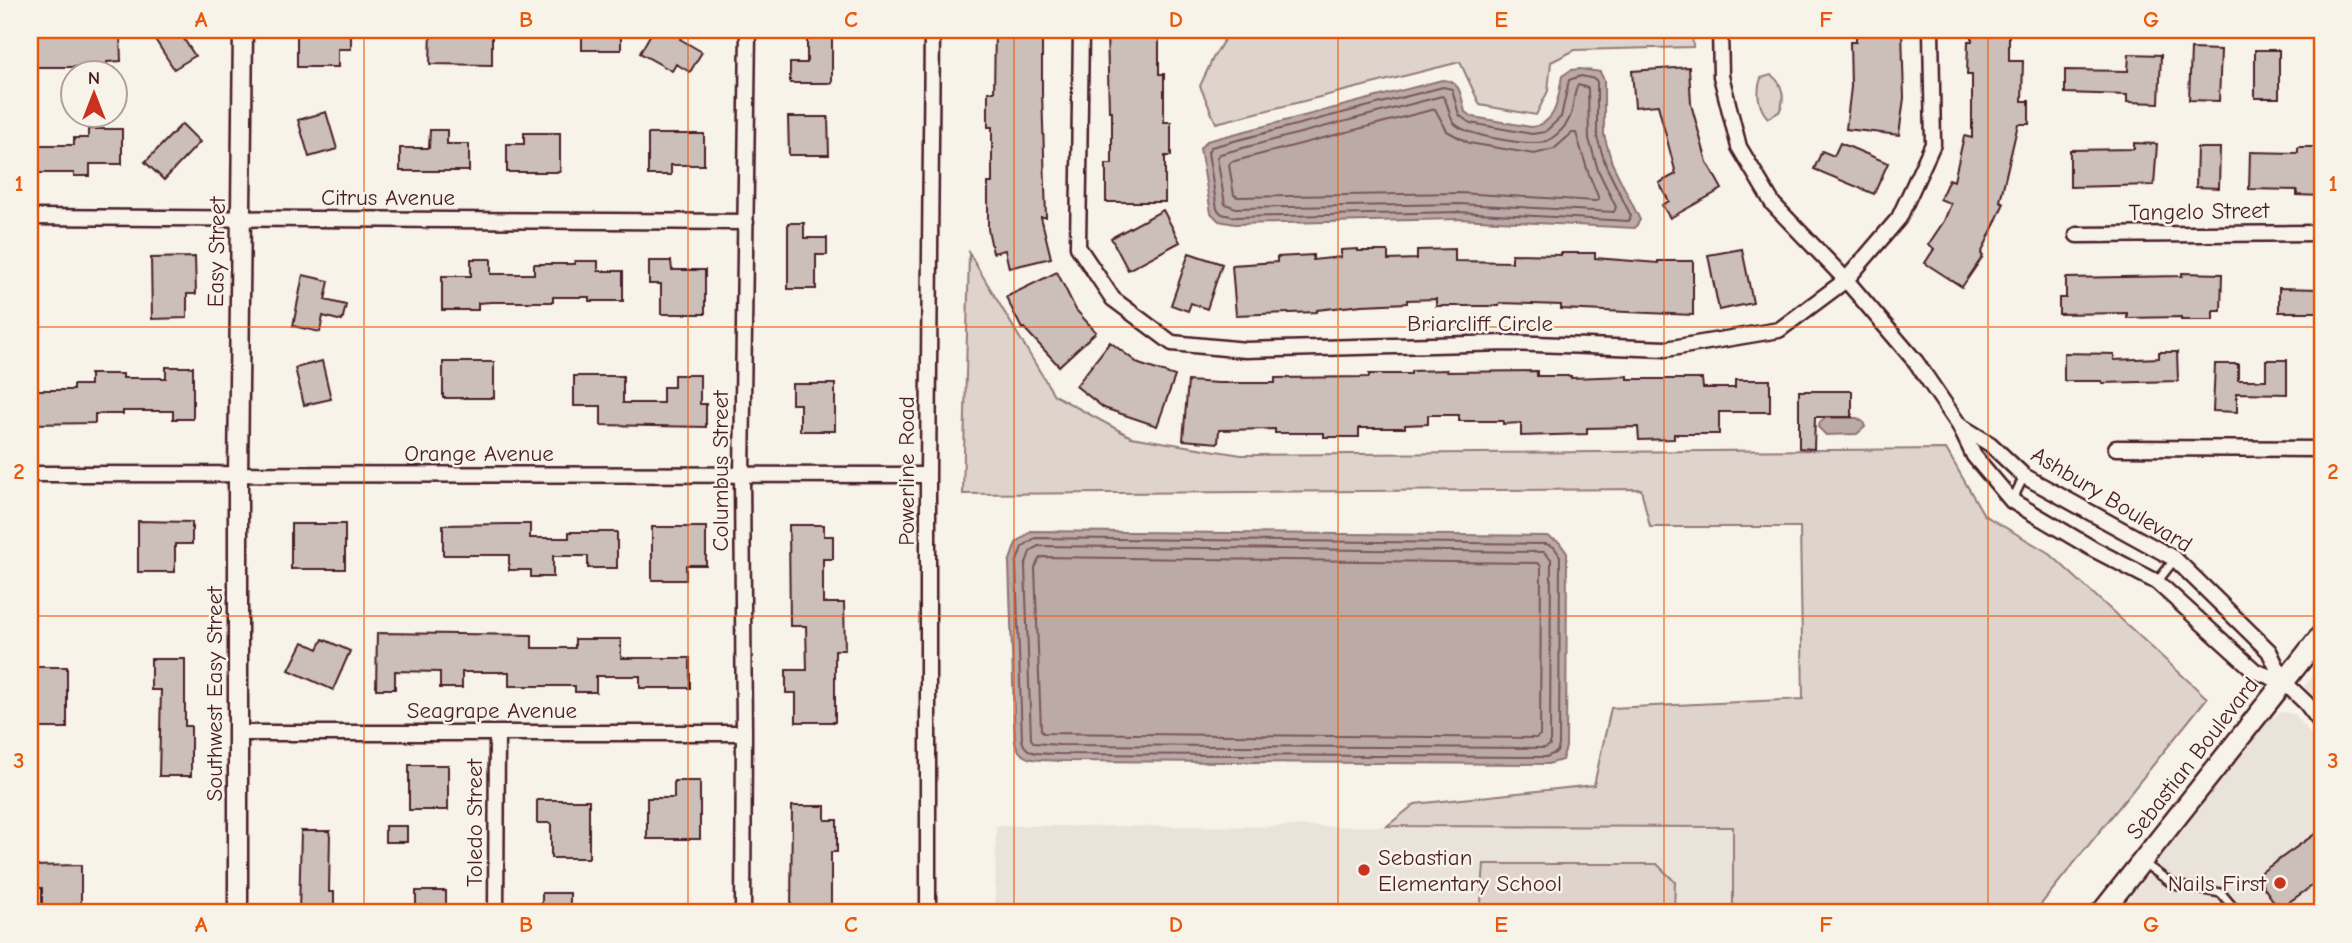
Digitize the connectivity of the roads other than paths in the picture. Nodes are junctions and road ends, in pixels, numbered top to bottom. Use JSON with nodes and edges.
{"nodes":[{"id":1,"x":243,"y":30,"type":"edge"},
{"id":2,"x":748,"y":30,"type":"edge"},
{"id":3,"x":932,"y":30,"type":"edge"},
{"id":4,"x":1081,"y":30,"type":"edge"},
{"id":5,"x":1720,"y":30,"type":"edge"},
{"id":6,"x":1931,"y":30,"type":"edge"},
{"id":7,"x":30,"y":217,"type":"edge"},
{"id":8,"x":241,"y":219,"type":"junction"},
{"id":9,"x":746,"y":222,"type":"junction"},
{"id":10,"x":2322,"y":233,"type":"edge"},
{"id":11,"x":2077,"y":235,"type":"dead end"},
{"id":12,"x":1846,"y":280,"type":"junction"},
{"id":13,"x":1959,"y":425,"type":"junction"},
{"id":14,"x":2116,"y":448,"type":"dead end"},
{"id":15,"x":2322,"y":449,"type":"edge"},
{"id":16,"x":30,"y":474,"type":"edge"},
{"id":17,"x":238,"y":475,"type":"junction"},
{"id":18,"x":742,"y":475,"type":"junction"},
{"id":19,"x":928,"y":475,"type":"junction"},
{"id":20,"x":2024,"y":477,"type":"junction"},
{"id":21,"x":2012,"y":501,"type":"junction"},
{"id":22,"x":2175,"y":559,"type":"junction"},
{"id":23,"x":2157,"y":582,"type":"junction"},
{"id":24,"x":2322,"y":634,"type":"edge"},
{"id":25,"x":2284,"y":682,"type":"junction"},
{"id":26,"x":2322,"y":724,"type":"edge"},
{"id":27,"x":239,"y":733,"type":"junction"},
{"id":28,"x":497,"y":733,"type":"junction"},
{"id":29,"x":744,"y":733,"type":"junction"},
{"id":30,"x":2141,"y":861,"type":"junction"},
{"id":31,"x":238,"y":913,"type":"edge"},
{"id":32,"x":496,"y":913,"type":"edge"},
{"id":33,"x":743,"y":913,"type":"edge"},
{"id":34,"x":928,"y":913,"type":"edge"},
{"id":35,"x":2101,"y":913,"type":"edge"},
{"id":36,"x":2238,"y":913,"type":"edge"}],
"edges":[{"from":1,"to":8,"type":"street","name":"Easy Street"},
{"from":2,"to":9,"type":"street","name":"Columbus Street"},
{"from":3,"to":19,"type":"street","name":"Powerline Road"},
{"from":4,"to":12,"type":"street","name":"Briarcliff Circle"},
{"from":5,"to":12,"type":"street","name":"Ashbury Boulevard"},
{"from":6,"to":12,"type":"street","name":"Briarcliff Circle"},
{"from":7,"to":8,"type":"street","name":"Citrus Avenue"},
{"from":8,"to":9,"type":"street","name":"Citrus Avenue"},
{"from":8,"to":17,"type":"street","name":"Easy Street"},
{"from":9,"to":18,"type":"street","name":"Columbus Street"},
{"from":10,"to":11,"type":"street","name":"Tangelo Street"},
{"from":12,"to":13,"type":"street","name":"Ashbury Boulevard"},
{"from":13,"to":20,"type":"street","name":"Ashbury Boulevard"},
{"from":13,"to":21,"type":"street","name":"Ashbury Boulevard"},
{"from":14,"to":15,"type":"street"},
{"from":16,"to":17,"type":"street","name":"Orange Avenue"},
{"from":17,"to":18,"type":"street","name":"Orange Avenue"},
{"from":17,"to":27,"type":"street","name":"Southwest Easy Street"},
{"from":18,"to":19,"type":"street","name":"Orange Avenue"},
{"from":18,"to":29,"type":"street","name":"Columbus Street"},
{"from":19,"to":34,"type":"street","name":"Powerline Road"},
{"from":20,"to":21,"type":"lane"},
{"from":20,"to":22,"type":"street","name":"Ashbury Boulevard"},
{"from":21,"to":23,"type":"street","name":"Ashbury Boulevard"},
{"from":22,"to":23,"type":"lane"},
{"from":22,"to":25,"type":"street","name":"Ashbury Boulevard"},
{"from":23,"to":25,"type":"street","name":"Ashbury Boulevard"},
{"from":24,"to":25,"type":"main road","name":"Sebastian Boulevard"},
{"from":25,"to":26,"type":"street"},
{"from":25,"to":30,"type":"main road","name":"Sebastian Boulevard"},
{"from":27,"to":28,"type":"street","name":"Seagrape Avenue"},
{"from":27,"to":31,"type":"street","name":"Southwest Easy Street"},
{"from":28,"to":29,"type":"street","name":"Seagrape Avenue"},
{"from":28,"to":32,"type":"street","name":"Toledo Street"},
{"from":29,"to":33,"type":"street","name":"Columbus Street"},
{"from":30,"to":35,"type":"main road","name":"Sebastian Boulevard"},
{"from":30,"to":36,"type":"lane"}]}
